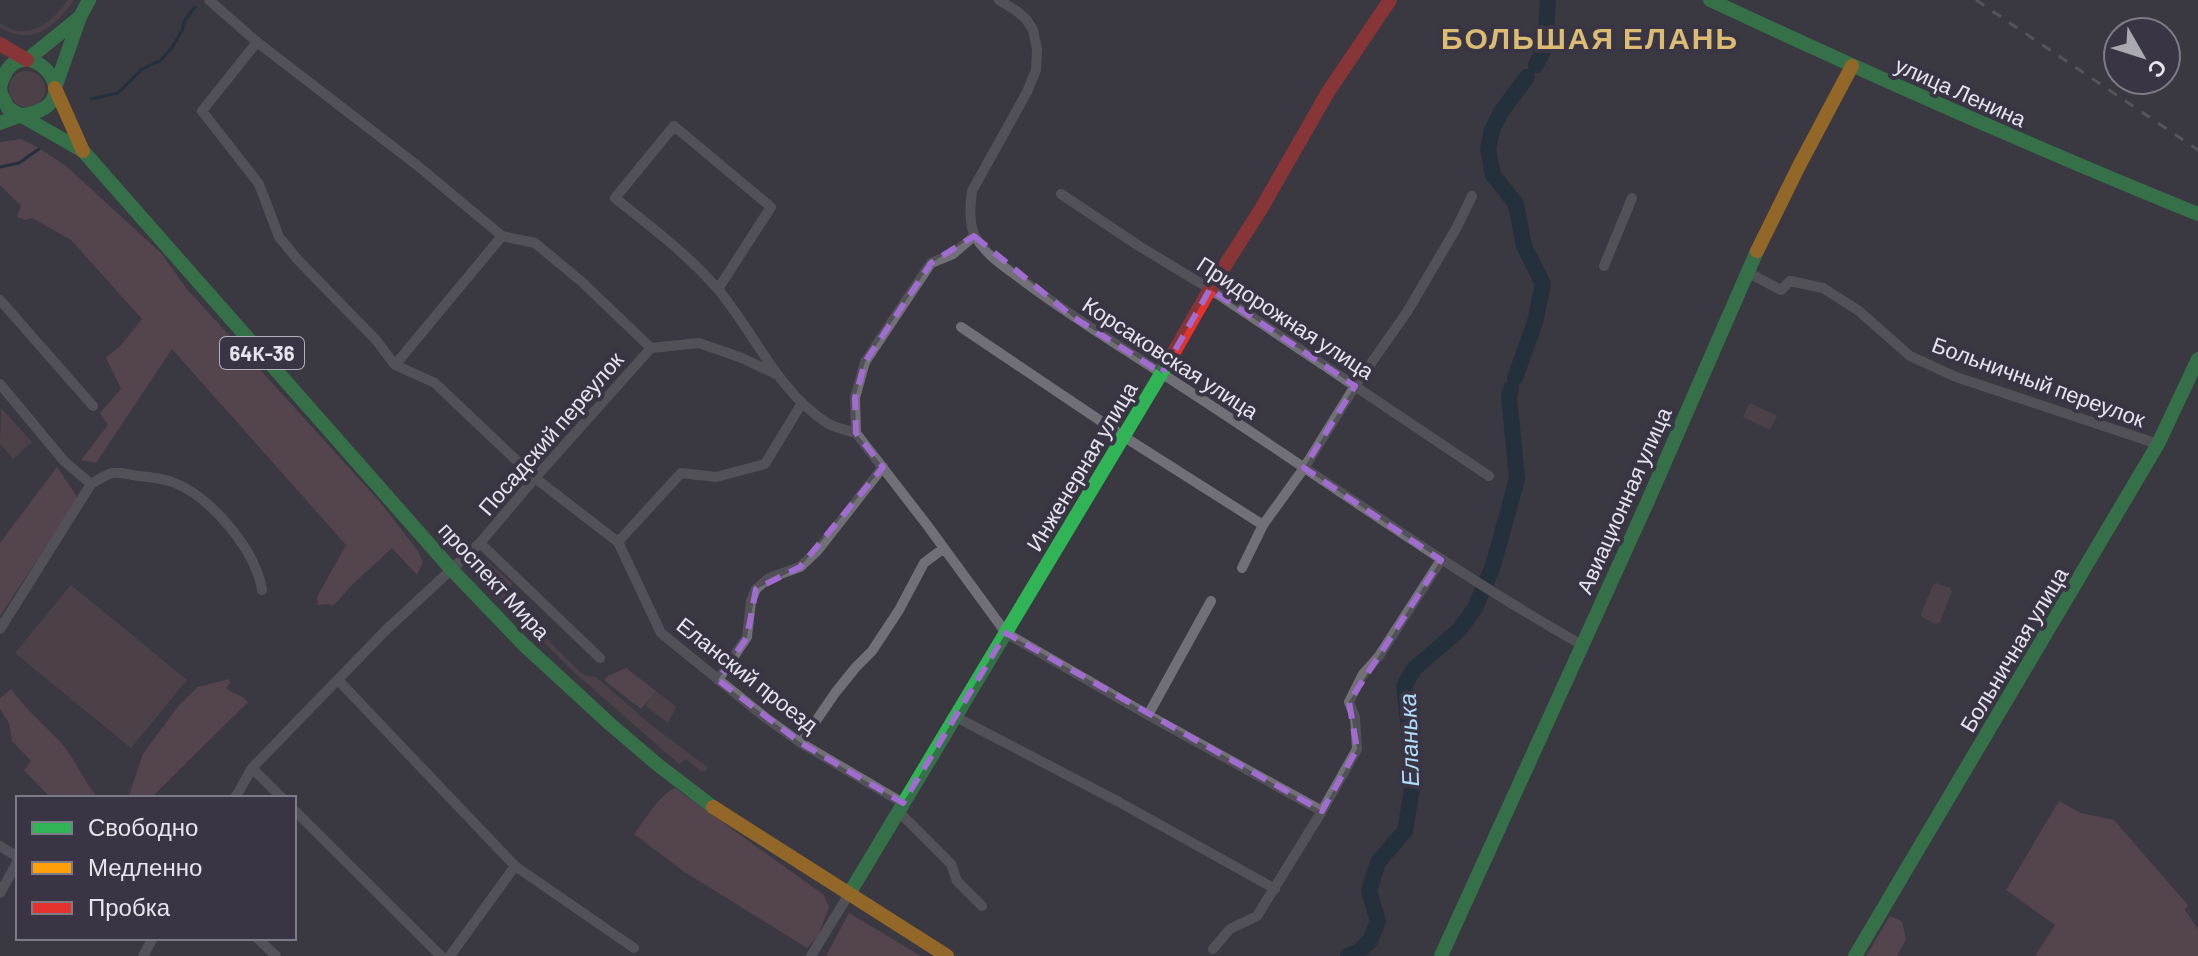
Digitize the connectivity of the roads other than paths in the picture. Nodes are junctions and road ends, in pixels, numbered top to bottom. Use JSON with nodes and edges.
{"nodes":[{"id":1,"x":89,"y":0,"type":"edge"},
{"id":2,"x":209,"y":0,"type":"edge"},
{"id":3,"x":999,"y":0,"type":"edge"},
{"id":4,"x":1710,"y":0,"type":"edge"},
{"id":5,"x":1386,"y":1,"type":"edge"},
{"id":6,"x":80,"y":17,"type":"junction"},
{"id":7,"x":257,"y":42,"type":"junction"},
{"id":8,"x":0,"y":44,"type":"edge"},
{"id":9,"x":27,"y":60,"type":"junction"},
{"id":10,"x":1852,"y":66,"type":"junction"},
{"id":11,"x":55,"y":88,"type":"junction"},
{"id":12,"x":22,"y":115,"type":"junction"},
{"id":13,"x":0,"y":123,"type":"edge"},
{"id":14,"x":83,"y":151,"type":"junction"},
{"id":15,"x":1061,"y":194,"type":"dead end"},
{"id":16,"x":1472,"y":196,"type":"dead end"},
{"id":17,"x":1632,"y":198,"type":"dead end"},
{"id":18,"x":2198,"y":214,"type":"edge"},
{"id":19,"x":502,"y":236,"type":"junction"},
{"id":20,"x":974,"y":236,"type":"junction"},
{"id":21,"x":1604,"y":266,"type":"dead end"},
{"id":22,"x":1747,"y":272,"type":"junction"},
{"id":23,"x":718,"y":289,"type":"junction"},
{"id":24,"x":1210,"y":289,"type":"junction"},
{"id":25,"x":0,"y":300,"type":"edge"},
{"id":26,"x":961,"y":327,"type":"dead end"},
{"id":27,"x":651,"y":348,"type":"junction"},
{"id":28,"x":2198,"y":359,"type":"edge"},
{"id":29,"x":395,"y":365,"type":"junction"},
{"id":30,"x":1162,"y":373,"type":"junction"},
{"id":31,"x":778,"y":375,"type":"junction"},
{"id":32,"x":0,"y":384,"type":"edge"},
{"id":33,"x":1355,"y":386,"type":"junction"},
{"id":34,"x":802,"y":403,"type":"junction"},
{"id":35,"x":93,"y":406,"type":"dead end"},
{"id":36,"x":856,"y":433,"type":"junction"},
{"id":37,"x":1123,"y":436,"type":"junction"},
{"id":38,"x":2158,"y":444,"type":"junction"},
{"id":39,"x":883,"y":467,"type":"junction"},
{"id":40,"x":1304,"y":468,"type":"junction"},
{"id":41,"x":1489,"y":476,"type":"dead end"},
{"id":42,"x":535,"y":478,"type":"junction"},
{"id":43,"x":91,"y":484,"type":"junction"},
{"id":44,"x":1263,"y":525,"type":"junction"},
{"id":45,"x":618,"y":542,"type":"junction"},
{"id":46,"x":480,"y":543,"type":"junction"},
{"id":47,"x":944,"y":548,"type":"junction"},
{"id":48,"x":1441,"y":560,"type":"junction"},
{"id":49,"x":1242,"y":568,"type":"dead end"},
{"id":50,"x":452,"y":570,"type":"junction"},
{"id":51,"x":262,"y":590,"type":"dead end"},
{"id":52,"x":1211,"y":601,"type":"dead end"},
{"id":53,"x":0,"y":629,"type":"edge"},
{"id":54,"x":1006,"y":633,"type":"junction"},
{"id":55,"x":1582,"y":645,"type":"junction"},
{"id":56,"x":600,"y":658,"type":"dead end"},
{"id":57,"x":338,"y":680,"type":"junction"},
{"id":58,"x":718,"y":680,"type":"junction"},
{"id":59,"x":1148,"y":715,"type":"junction"},
{"id":60,"x":956,"y":717,"type":"junction"},
{"id":61,"x":801,"y":743,"type":"junction"},
{"id":62,"x":252,"y":768,"type":"junction"},
{"id":63,"x":236,"y":796,"type":"edge"},
{"id":64,"x":280,"y":796,"type":"edge"},
{"id":65,"x":901,"y":808,"type":"junction"},
{"id":66,"x":1322,"y":811,"type":"junction"},
{"id":67,"x":296,"y":812,"type":"edge"},
{"id":68,"x":16,"y":865,"type":"edge"},
{"id":69,"x":515,"y":866,"type":"junction"},
{"id":70,"x":1275,"y":889,"type":"junction"},
{"id":71,"x":0,"y":893,"type":"edge"},
{"id":72,"x":849,"y":894,"type":"junction"},
{"id":73,"x":982,"y":906,"type":"dead end"},
{"id":74,"x":259,"y":940,"type":"edge"},
{"id":75,"x":634,"y":948,"type":"dead end"},
{"id":76,"x":1213,"y":949,"type":"dead end"},
{"id":77,"x":276,"y":956,"type":"edge"},
{"id":78,"x":441,"y":956,"type":"edge"},
{"id":79,"x":450,"y":956,"type":"edge"},
{"id":80,"x":811,"y":956,"type":"edge"},
{"id":81,"x":947,"y":956,"type":"edge"},
{"id":82,"x":1441,"y":956,"type":"edge"},
{"id":83,"x":1855,"y":956,"type":"edge"}],
"edges":[{"from":1,"to":6,"type":"street"},
{"from":2,"to":7,"type":"street"},
{"from":3,"to":20,"type":"street"},
{"from":4,"to":10,"type":"street","name":"улица Ленина"},
{"from":5,"to":24,"type":"street","name":"Инженерная улица"},
{"from":6,"to":9,"type":"street"},
{"from":6,"to":11,"type":"street"},
{"from":7,"to":19,"type":"street"},
{"from":7,"to":29,"type":"street"},
{"from":8,"to":9,"type":"street","number":"64К-36"},
{"from":9,"to":11,"type":"street","number":"64К-36"},
{"from":9,"to":12,"type":"street","number":"64К-36"},
{"from":10,"to":18,"type":"street","name":"улица Ленина"},
{"from":10,"to":22,"type":"street","name":"Авиационная улица"},
{"from":11,"to":12,"type":"street"},
{"from":11,"to":14,"type":"street","name":"проспект Мира","number":"64К-36"},
{"from":12,"to":13,"type":"street"},
{"from":12,"to":14,"type":"street","name":"проспект Мира","number":"64К-36"},
{"from":14,"to":50,"type":"street","name":"проспект Мира","number":"64К-36"},
{"from":15,"to":24,"type":"street","name":"Придорожная улица"},
{"from":16,"to":33,"type":"street"},
{"from":17,"to":21,"type":"street"},
{"from":19,"to":27,"type":"street"},
{"from":19,"to":29,"type":"street"},
{"from":20,"to":30,"type":"street","name":"Корсаковская улица"},
{"from":20,"to":36,"type":"street"},
{"from":22,"to":38,"type":"street","name":"Больничный переулок"},
{"from":22,"to":55,"type":"street","name":"Авиационная улица"},
{"from":23,"to":23,"type":"street","name":"Посадский переулок"},
{"from":23,"to":31,"type":"street","name":"Посадский переулок"},
{"from":24,"to":30,"type":"street","name":"Инженерная улица"},
{"from":24,"to":33,"type":"street","name":"Придорожная улица"},
{"from":25,"to":35,"type":"street"},
{"from":26,"to":37,"type":"street"},
{"from":27,"to":31,"type":"street","name":"Посадский переулок"},
{"from":27,"to":42,"type":"street","name":"Посадский переулок"},
{"from":28,"to":38,"type":"street","name":"Больничная улица"},
{"from":29,"to":42,"type":"street","name":"Еланский проезд"},
{"from":30,"to":37,"type":"street","name":"Инженерная улица"},
{"from":30,"to":40,"type":"street","name":"Корсаковская улица"},
{"from":31,"to":34,"type":"street","name":"Посадский переулок"},
{"from":32,"to":43,"type":"street"},
{"from":33,"to":40,"type":"street"},
{"from":33,"to":41,"type":"street","name":"Придорожная улица"},
{"from":34,"to":36,"type":"street","name":"Посадский переулок"},
{"from":34,"to":45,"type":"street"},
{"from":36,"to":39,"type":"street"},
{"from":37,"to":44,"type":"street"},
{"from":37,"to":54,"type":"street","name":"Инженерная улица"},
{"from":38,"to":83,"type":"street","name":"Больничная улица"},
{"from":39,"to":47,"type":"street"},
{"from":39,"to":58,"type":"street"},
{"from":40,"to":44,"type":"street"},
{"from":40,"to":48,"type":"street","name":"Корсаковская улица"},
{"from":42,"to":45,"type":"street","name":"Еланский проезд"},
{"from":42,"to":46,"type":"street","name":"Посадский переулок"},
{"from":43,"to":51,"type":"street"},
{"from":43,"to":53,"type":"street"},
{"from":44,"to":49,"type":"street"},
{"from":45,"to":58,"type":"street","name":"Еланский проезд"},
{"from":46,"to":50,"type":"street","name":"Посадский переулок"},
{"from":46,"to":56,"type":"street"},
{"from":47,"to":54,"type":"street"},
{"from":47,"to":61,"type":"street"},
{"from":48,"to":55,"type":"street","name":"Корсаковская улица"},
{"from":48,"to":66,"type":"street"},
{"from":50,"to":57,"type":"street","name":"Посадский переулок"},
{"from":50,"to":72,"type":"street","name":"проспект Мира"},
{"from":52,"to":59,"type":"street"},
{"from":54,"to":59,"type":"street"},
{"from":54,"to":60,"type":"street","name":"Инженерная улица"},
{"from":55,"to":82,"type":"street","name":"Авиационная улица"},
{"from":57,"to":62,"type":"street","name":"Посадский переулок"},
{"from":57,"to":69,"type":"street"},
{"from":58,"to":61,"type":"street","name":"Еланский проезд"},
{"from":59,"to":66,"type":"street"},
{"from":60,"to":65,"type":"street","name":"Инженерная улица"},
{"from":60,"to":70,"type":"street"},
{"from":61,"to":65,"type":"street","name":"Еланский проезд"},
{"from":62,"to":63,"type":"street","name":"Посадский переулок"},
{"from":62,"to":64,"type":"street"},
{"from":65,"to":72,"type":"street","name":"Инженерная улица"},
{"from":65,"to":73,"type":"street","name":"Еланский проезд"},
{"from":66,"to":70,"type":"street"},
{"from":67,"to":78,"type":"street"},
{"from":68,"to":71,"type":"street"},
{"from":69,"to":75,"type":"street"},
{"from":69,"to":79,"type":"street"},
{"from":70,"to":76,"type":"street"},
{"from":72,"to":80,"type":"street","name":"Инженерная улица"},
{"from":72,"to":81,"type":"street","name":"проспект Мира"},
{"from":74,"to":77,"type":"street"}]}
